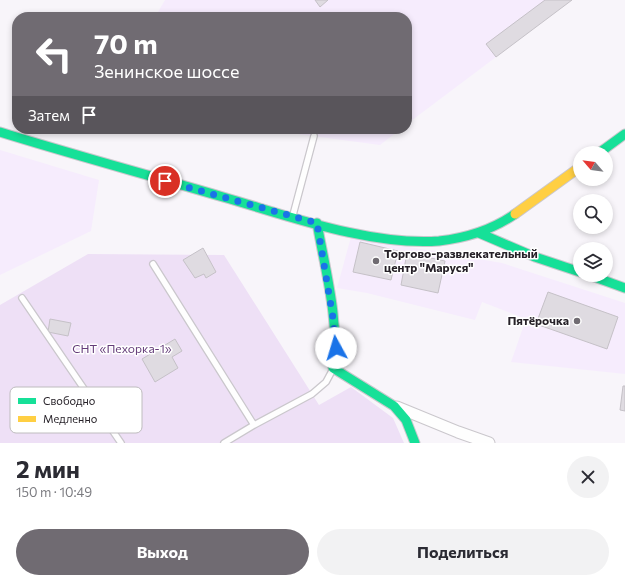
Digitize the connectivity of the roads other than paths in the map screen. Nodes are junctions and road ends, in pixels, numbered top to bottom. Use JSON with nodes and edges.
{"nodes":[{"id":1,"x":0,"y":132,"type":"edge"},
{"id":2,"x":625,"y":134,"type":"edge"},
{"id":3,"x":314,"y":136,"type":"dead end"},
{"id":4,"x":608,"y":146,"type":"edge"},
{"id":5,"x":573,"y":172,"type":"edge"},
{"id":6,"x":293,"y":216,"type":"junction"},
{"id":7,"x":317,"y":223,"type":"junction"},
{"id":8,"x":479,"y":233,"type":"junction"},
{"id":9,"x":153,"y":264,"type":"dead end"},
{"id":10,"x":573,"y":270,"type":"edge"},
{"id":11,"x":608,"y":282,"type":"edge"},
{"id":12,"x":625,"y":288,"type":"edge"},
{"id":13,"x":22,"y":298,"type":"dead end"},
{"id":14,"x":334,"y":368,"type":"junction"},
{"id":15,"x":83,"y":387,"type":"edge"},
{"id":16,"x":394,"y":406,"type":"junction"},
{"id":17,"x":254,"y":425,"type":"junction"},
{"id":18,"x":114,"y":433,"type":"edge"},
{"id":19,"x":121,"y":443,"type":"edge"},
{"id":20,"x":224,"y":443,"type":"edge"},
{"id":21,"x":415,"y":443,"type":"edge"},
{"id":22,"x":489,"y":443,"type":"edge"}],
"edges":[{"from":1,"to":6,"type":"main road"},
{"from":2,"to":4,"type":"main road"},
{"from":3,"to":6,"type":"lane"},
{"from":5,"to":8,"type":"main road"},
{"from":6,"to":7,"type":"main road"},
{"from":7,"to":8,"type":"main road"},
{"from":7,"to":14,"type":"main road"},
{"from":8,"to":10,"type":"main road"},
{"from":9,"to":17,"type":"lane"},
{"from":11,"to":12,"type":"main road"},
{"from":13,"to":15,"type":"lane"},
{"from":14,"to":16,"type":"main road"},
{"from":14,"to":17,"type":"lane"},
{"from":16,"to":21,"type":"main road"},
{"from":16,"to":22,"type":"street"},
{"from":17,"to":20,"type":"lane"},
{"from":18,"to":19,"type":"lane"}]}
